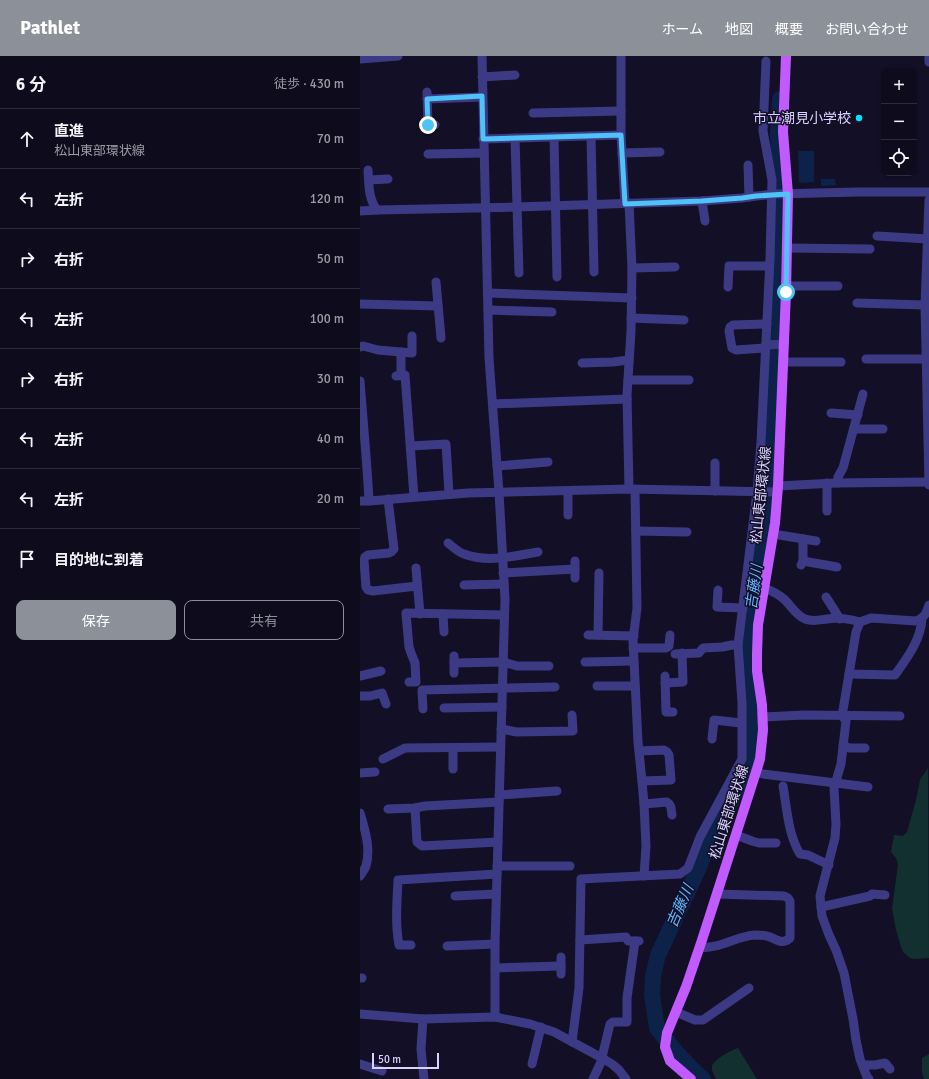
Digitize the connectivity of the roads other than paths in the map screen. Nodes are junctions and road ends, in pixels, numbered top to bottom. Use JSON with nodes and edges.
{"nodes":[{"id":1,"x":398,"y":56,"type":"edge"},
{"id":2,"x":482,"y":56,"type":"edge"},
{"id":3,"x":621,"y":56,"type":"edge"},
{"id":4,"x":786,"y":56,"type":"edge"},
{"id":5,"x":929,"y":56,"type":"edge"},
{"id":6,"x":360,"y":59,"type":"edge"},
{"id":7,"x":766,"y":61,"type":"dead end"},
{"id":8,"x":929,"y":62,"type":"edge"},
{"id":9,"x":515,"y":75,"type":"dead end"},
{"id":10,"x":482,"y":77,"type":"junction"},
{"id":11,"x":482,"y":96,"type":"junction"},
{"id":12,"x":621,"y":111,"type":"junction"},
{"id":13,"x":534,"y":113,"type":"dead end"},
{"id":14,"x":435,"y":125,"type":"dead end"},
{"id":15,"x":621,"y":135,"type":"junction"},
{"id":16,"x":590,"y":136,"type":"junction"},
{"id":17,"x":554,"y":137,"type":"junction"},
{"id":18,"x":515,"y":138,"type":"junction"},
{"id":19,"x":483,"y":139,"type":"junction"},
{"id":20,"x":660,"y":152,"type":"dead end"},
{"id":21,"x":484,"y":153,"type":"junction"},
{"id":22,"x":622,"y":153,"type":"junction"},
{"id":23,"x":428,"y":154,"type":"dead end"},
{"id":24,"x":748,"y":165,"type":"dead end"},
{"id":25,"x":368,"y":170,"type":"dead end"},
{"id":26,"x":388,"y":179,"type":"dead end"},
{"id":27,"x":369,"y":180,"type":"junction"},
{"id":28,"x":929,"y":192,"type":"edge"},
{"id":29,"x":787,"y":194,"type":"junction"},
{"id":30,"x":773,"y":195,"type":"junction"},
{"id":31,"x":749,"y":197,"type":"junction"},
{"id":32,"x":929,"y":200,"type":"edge"},
{"id":33,"x":702,"y":201,"type":"junction"},
{"id":34,"x":627,"y":204,"type":"junction"},
{"id":35,"x":592,"y":205,"type":"junction"},
{"id":36,"x":555,"y":206,"type":"junction"},
{"id":37,"x":516,"y":207,"type":"junction"},
{"id":38,"x":485,"y":208,"type":"junction"},
{"id":39,"x":377,"y":210,"type":"junction"},
{"id":40,"x":360,"y":211,"type":"edge"},
{"id":41,"x":705,"y":221,"type":"dead end"},
{"id":42,"x":928,"y":235,"type":"edge"},
{"id":43,"x":877,"y":236,"type":"dead end"},
{"id":44,"x":787,"y":248,"type":"junction"},
{"id":45,"x":870,"y":249,"type":"dead end"},
{"id":46,"x":769,"y":266,"type":"junction"},
{"id":47,"x":675,"y":267,"type":"dead end"},
{"id":48,"x":632,"y":268,"type":"junction"},
{"id":49,"x":928,"y":268,"type":"edge"},
{"id":50,"x":594,"y":272,"type":"dead end"},
{"id":51,"x":519,"y":273,"type":"dead end"},
{"id":52,"x":557,"y":277,"type":"dead end"},
{"id":53,"x":436,"y":282,"type":"dead end"},
{"id":54,"x":786,"y":286,"type":"junction"},
{"id":55,"x":838,"y":286,"type":"dead end"},
{"id":56,"x":728,"y":287,"type":"dead end"},
{"id":57,"x":488,"y":293,"type":"junction"},
{"id":58,"x":632,"y":298,"type":"junction"},
{"id":59,"x":927,"y":302,"type":"edge"},
{"id":60,"x":856,"y":303,"type":"dead end"},
{"id":61,"x":360,"y":304,"type":"edge"},
{"id":62,"x":438,"y":306,"type":"junction"},
{"id":63,"x":488,"y":310,"type":"junction"},
{"id":64,"x":552,"y":312,"type":"dead end"},
{"id":65,"x":631,"y":314,"type":"junction"},
{"id":66,"x":683,"y":317,"type":"dead end"},
{"id":67,"x":767,"y":324,"type":"junction"},
{"id":68,"x":412,"y":336,"type":"dead end"},
{"id":69,"x":441,"y":338,"type":"dead end"},
{"id":70,"x":782,"y":344,"type":"junction"},
{"id":71,"x":927,"y":345,"type":"edge"},
{"id":72,"x":766,"y":346,"type":"junction"},
{"id":73,"x":360,"y":347,"type":"edge"},
{"id":74,"x":401,"y":352,"type":"junction"},
{"id":75,"x":866,"y":358,"type":"dead end"},
{"id":76,"x":926,"y":359,"type":"junction"},
{"id":77,"x":629,"y":360,"type":"junction"},
{"id":78,"x":783,"y":362,"type":"junction"},
{"id":79,"x":841,"y":362,"type":"dead end"},
{"id":80,"x":582,"y":363,"type":"dead end"},
{"id":81,"x":628,"y":380,"type":"junction"},
{"id":82,"x":689,"y":380,"type":"dead end"},
{"id":83,"x":360,"y":381,"type":"edge"},
{"id":84,"x":863,"y":394,"type":"dead end"},
{"id":85,"x":627,"y":400,"type":"junction"},
{"id":86,"x":493,"y":404,"type":"junction"},
{"id":87,"x":831,"y":413,"type":"dead end"},
{"id":88,"x":858,"y":415,"type":"junction"},
{"id":89,"x":928,"y":415,"type":"edge"},
{"id":90,"x":854,"y":429,"type":"junction"},
{"id":91,"x":884,"y":429,"type":"dead end"},
{"id":92,"x":410,"y":446,"type":"junction"},
{"id":93,"x":928,"y":447,"type":"edge"},
{"id":94,"x":548,"y":462,"type":"dead end"},
{"id":95,"x":715,"y":463,"type":"dead end"},
{"id":96,"x":497,"y":466,"type":"junction"},
{"id":97,"x":827,"y":483,"type":"junction"},
{"id":98,"x":838,"y":483,"type":"junction"},
{"id":99,"x":929,"y":483,"type":"edge"},
{"id":100,"x":632,"y":490,"type":"junction"},
{"id":101,"x":777,"y":490,"type":"junction"},
{"id":102,"x":568,"y":491,"type":"junction"},
{"id":103,"x":715,"y":491,"type":"junction"},
{"id":104,"x":499,"y":492,"type":"junction"},
{"id":105,"x":759,"y":492,"type":"junction"},
{"id":106,"x":449,"y":494,"type":"junction"},
{"id":107,"x":414,"y":497,"type":"junction"},
{"id":108,"x":388,"y":499,"type":"junction"},
{"id":109,"x":364,"y":501,"type":"edge"},
{"id":110,"x":827,"y":511,"type":"dead end"},
{"id":111,"x":568,"y":515,"type":"dead end"},
{"id":112,"x":636,"y":531,"type":"junction"},
{"id":113,"x":687,"y":532,"type":"dead end"},
{"id":114,"x":773,"y":534,"type":"junction"},
{"id":115,"x":803,"y":539,"type":"junction"},
{"id":116,"x":816,"y":541,"type":"dead end"},
{"id":117,"x":448,"y":543,"type":"dead end"},
{"id":118,"x":538,"y":552,"type":"dead end"},
{"id":119,"x":502,"y":557,"type":"junction"},
{"id":120,"x":837,"y":567,"type":"dead end"},
{"id":121,"x":416,"y":568,"type":"dead end"},
{"id":122,"x":575,"y":569,"type":"dead end"},
{"id":123,"x":503,"y":573,"type":"junction"},
{"id":124,"x":599,"y":573,"type":"dead end"},
{"id":125,"x":504,"y":584,"type":"junction"},
{"id":126,"x":464,"y":585,"type":"dead end"},
{"id":127,"x":417,"y":586,"type":"junction"},
{"id":128,"x":764,"y":588,"type":"junction"},
{"id":129,"x":718,"y":590,"type":"dead end"},
{"id":130,"x":826,"y":597,"type":"dead end"},
{"id":131,"x":929,"y":605,"type":"edge"},
{"id":132,"x":743,"y":608,"type":"junction"},
{"id":133,"x":420,"y":614,"type":"junction"},
{"id":134,"x":443,"y":614,"type":"junction"},
{"id":135,"x":504,"y":615,"type":"junction"},
{"id":136,"x":922,"y":618,"type":"junction"},
{"id":137,"x":840,"y":619,"type":"junction"},
{"id":138,"x":860,"y":622,"type":"junction"},
{"id":139,"x":444,"y":632,"type":"dead end"},
{"id":140,"x":588,"y":635,"type":"dead end"},
{"id":141,"x":598,"y":635,"type":"junction"},
{"id":142,"x":670,"y":635,"type":"dead end"},
{"id":143,"x":634,"y":636,"type":"junction"},
{"id":144,"x":738,"y":645,"type":"junction"},
{"id":145,"x":634,"y":648,"type":"junction"},
{"id":146,"x":634,"y":661,"type":"junction"},
{"id":147,"x":503,"y":662,"type":"junction"},
{"id":148,"x":585,"y":662,"type":"dead end"},
{"id":149,"x":454,"y":664,"type":"dead end"},
{"id":150,"x":548,"y":666,"type":"dead end"},
{"id":151,"x":381,"y":671,"type":"dead end"},
{"id":152,"x":849,"y":674,"type":"junction"},
{"id":153,"x":360,"y":676,"type":"edge"},
{"id":154,"x":409,"y":682,"type":"dead end"},
{"id":155,"x":598,"y":686,"type":"dead end"},
{"id":156,"x":635,"y":686,"type":"junction"},
{"id":157,"x":555,"y":688,"type":"dead end"},
{"id":158,"x":502,"y":689,"type":"junction"},
{"id":159,"x":360,"y":696,"type":"edge"},
{"id":160,"x":420,"y":703,"type":"dead end"},
{"id":161,"x":386,"y":704,"type":"dead end"},
{"id":162,"x":502,"y":707,"type":"junction"},
{"id":163,"x":444,"y":708,"type":"dead end"},
{"id":164,"x":673,"y":712,"type":"dead end"},
{"id":165,"x":572,"y":715,"type":"dead end"},
{"id":166,"x":842,"y":716,"type":"junction"},
{"id":167,"x":900,"y":716,"type":"dead end"},
{"id":168,"x":763,"y":717,"type":"junction"},
{"id":169,"x":742,"y":723,"type":"junction"},
{"id":170,"x":501,"y":729,"type":"junction"},
{"id":171,"x":712,"y":739,"type":"dead end"},
{"id":172,"x":843,"y":745,"type":"junction"},
{"id":173,"x":500,"y":747,"type":"junction"},
{"id":174,"x":453,"y":748,"type":"junction"},
{"id":175,"x":865,"y":748,"type":"dead end"},
{"id":176,"x":639,"y":751,"type":"junction"},
{"id":177,"x":383,"y":760,"type":"dead end"},
{"id":178,"x":453,"y":769,"type":"dead end"},
{"id":179,"x":375,"y":772,"type":"dead end"},
{"id":180,"x":756,"y":772,"type":"junction"},
{"id":181,"x":360,"y":773,"type":"edge"},
{"id":182,"x":642,"y":781,"type":"junction"},
{"id":183,"x":836,"y":783,"type":"junction"},
{"id":184,"x":783,"y":786,"type":"dead end"},
{"id":185,"x":868,"y":787,"type":"dead end"},
{"id":186,"x":557,"y":791,"type":"dead end"},
{"id":187,"x":499,"y":798,"type":"junction"},
{"id":188,"x":644,"y":804,"type":"junction"},
{"id":189,"x":415,"y":808,"type":"junction"},
{"id":190,"x":388,"y":809,"type":"dead end"},
{"id":191,"x":360,"y":813,"type":"edge"},
{"id":192,"x":672,"y":815,"type":"dead end"},
{"id":193,"x":736,"y":835,"type":"junction"},
{"id":194,"x":498,"y":842,"type":"junction"},
{"id":195,"x":776,"y":843,"type":"dead end"},
{"id":196,"x":829,"y":865,"type":"junction"},
{"id":197,"x":570,"y":866,"type":"dead end"},
{"id":198,"x":497,"y":870,"type":"junction"},
{"id":199,"x":360,"y":876,"type":"edge"},
{"id":200,"x":644,"y":876,"type":"junction"},
{"id":201,"x":496,"y":894,"type":"junction"},
{"id":202,"x":717,"y":894,"type":"junction"},
{"id":203,"x":885,"y":895,"type":"dead end"},
{"id":204,"x":455,"y":896,"type":"dead end"},
{"id":205,"x":821,"y":907,"type":"junction"},
{"id":206,"x":580,"y":940,"type":"junction"},
{"id":207,"x":495,"y":944,"type":"junction"},
{"id":208,"x":412,"y":945,"type":"dead end"},
{"id":209,"x":700,"y":947,"type":"junction"},
{"id":210,"x":451,"y":948,"type":"dead end"},
{"id":211,"x":561,"y":966,"type":"dead end"},
{"id":212,"x":495,"y":968,"type":"junction"},
{"id":213,"x":745,"y":988,"type":"dead end"},
{"id":214,"x":676,"y":1012,"type":"junction"},
{"id":215,"x":360,"y":1014,"type":"edge"},
{"id":216,"x":495,"y":1017,"type":"junction"},
{"id":217,"x":423,"y":1019,"type":"junction"},
{"id":218,"x":541,"y":1027,"type":"junction"},
{"id":219,"x":572,"y":1042,"type":"junction"},
{"id":220,"x":602,"y":1058,"type":"junction"},
{"id":221,"x":360,"y":1064,"type":"edge"},
{"id":222,"x":532,"y":1064,"type":"dead end"},
{"id":223,"x":863,"y":1065,"type":"junction"},
{"id":224,"x":890,"y":1069,"type":"dead end"},
{"id":225,"x":382,"y":1071,"type":"dead end"},
{"id":226,"x":687,"y":1078,"type":"edge"},
{"id":227,"x":866,"y":1078,"type":"edge"},
{"id":228,"x":424,"y":1079,"type":"edge"},
{"id":229,"x":593,"y":1079,"type":"edge"},
{"id":230,"x":626,"y":1079,"type":"edge"}],
"edges":[{"from":1,"to":6,"type":"street"},
{"from":2,"to":10,"type":"street"},
{"from":3,"to":12,"type":"street"},
{"from":4,"to":29,"type":"main road","name":"松山東部環状線"},
{"from":5,"to":8,"type":"street"},
{"from":7,"to":30,"type":"street"},
{"from":9,"to":10,"type":"street"},
{"from":10,"to":11,"type":"street"},
{"from":11,"to":14,"type":"street"},
{"from":11,"to":19,"type":"street"},
{"from":12,"to":13,"type":"street"},
{"from":12,"to":15,"type":"street"},
{"from":15,"to":16,"type":"street"},
{"from":15,"to":22,"type":"street"},
{"from":16,"to":17,"type":"street"},
{"from":16,"to":35,"type":"street"},
{"from":17,"to":18,"type":"street"},
{"from":17,"to":36,"type":"street"},
{"from":18,"to":19,"type":"street"},
{"from":18,"to":37,"type":"street"},
{"from":19,"to":21,"type":"street"},
{"from":20,"to":22,"type":"street"},
{"from":21,"to":23,"type":"street"},
{"from":21,"to":38,"type":"street"},
{"from":22,"to":34,"type":"street"},
{"from":24,"to":31,"type":"street"},
{"from":25,"to":27,"type":"street"},
{"from":26,"to":27,"type":"street"},
{"from":27,"to":39,"type":"street"},
{"from":28,"to":29,"type":"street"},
{"from":29,"to":30,"type":"street"},
{"from":29,"to":44,"type":"main road","name":"松山東部環状線"},
{"from":30,"to":31,"type":"street"},
{"from":30,"to":46,"type":"street"},
{"from":31,"to":33,"type":"street"},
{"from":32,"to":42,"type":"street"},
{"from":33,"to":34,"type":"street"},
{"from":33,"to":41,"type":"street"},
{"from":34,"to":35,"type":"street"},
{"from":34,"to":48,"type":"street"},
{"from":35,"to":36,"type":"street"},
{"from":35,"to":50,"type":"street"},
{"from":36,"to":37,"type":"street"},
{"from":36,"to":52,"type":"street"},
{"from":37,"to":38,"type":"street"},
{"from":37,"to":51,"type":"street"},
{"from":38,"to":39,"type":"street"},
{"from":38,"to":57,"type":"street"},
{"from":39,"to":40,"type":"street"},
{"from":42,"to":43,"type":"street"},
{"from":42,"to":49,"type":"street"},
{"from":44,"to":45,"type":"street"},
{"from":44,"to":54,"type":"main road","name":"松山東部環状線"},
{"from":46,"to":56,"type":"street"},
{"from":46,"to":67,"type":"street"},
{"from":47,"to":48,"type":"street"},
{"from":48,"to":58,"type":"street"},
{"from":49,"to":59,"type":"street"},
{"from":53,"to":62,"type":"street"},
{"from":54,"to":55,"type":"street"},
{"from":54,"to":70,"type":"main road","name":"松山東部環状線"},
{"from":57,"to":58,"type":"street"},
{"from":57,"to":63,"type":"street"},
{"from":58,"to":65,"type":"street"},
{"from":59,"to":60,"type":"street"},
{"from":59,"to":71,"type":"street"},
{"from":61,"to":62,"type":"street"},
{"from":62,"to":69,"type":"street"},
{"from":63,"to":64,"type":"street"},
{"from":63,"to":86,"type":"street"},
{"from":65,"to":66,"type":"street"},
{"from":65,"to":77,"type":"street"},
{"from":67,"to":72,"type":"street"},
{"from":67,"to":72,"type":"street"},
{"from":68,"to":74,"type":"street"},
{"from":70,"to":72,"type":"street"},
{"from":70,"to":78,"type":"main road","name":"松山東部環状線"},
{"from":71,"to":76,"type":"street"},
{"from":72,"to":105,"type":"street"},
{"from":73,"to":74,"type":"street"},
{"from":74,"to":92,"type":"street"},
{"from":75,"to":76,"type":"street"},
{"from":76,"to":89,"type":"street"},
{"from":77,"to":80,"type":"street"},
{"from":77,"to":81,"type":"street"},
{"from":78,"to":79,"type":"street"},
{"from":78,"to":101,"type":"main road","name":"松山東部環状線"},
{"from":81,"to":82,"type":"street"},
{"from":81,"to":85,"type":"street"},
{"from":83,"to":109,"type":"street"},
{"from":84,"to":88,"type":"street"},
{"from":85,"to":86,"type":"street"},
{"from":85,"to":100,"type":"street"},
{"from":86,"to":96,"type":"street"},
{"from":87,"to":88,"type":"street"},
{"from":88,"to":90,"type":"street"},
{"from":89,"to":93,"type":"street"},
{"from":90,"to":91,"type":"street"},
{"from":90,"to":98,"type":"street"},
{"from":92,"to":106,"type":"street"},
{"from":92,"to":107,"type":"street"},
{"from":93,"to":99,"type":"street"},
{"from":94,"to":96,"type":"street"},
{"from":95,"to":103,"type":"street"},
{"from":96,"to":104,"type":"street"},
{"from":97,"to":98,"type":"street"},
{"from":97,"to":101,"type":"street"},
{"from":97,"to":110,"type":"street"},
{"from":98,"to":99,"type":"street"},
{"from":100,"to":102,"type":"street"},
{"from":100,"to":103,"type":"street"},
{"from":100,"to":112,"type":"street"},
{"from":101,"to":105,"type":"street"},
{"from":101,"to":114,"type":"main road","name":"松山東部環状線"},
{"from":102,"to":104,"type":"street"},
{"from":102,"to":111,"type":"street"},
{"from":103,"to":105,"type":"street"},
{"from":104,"to":106,"type":"street"},
{"from":104,"to":119,"type":"street"},
{"from":105,"to":132,"type":"street"},
{"from":106,"to":107,"type":"street"},
{"from":107,"to":108,"type":"street"},
{"from":108,"to":109,"type":"street"},
{"from":108,"to":127,"type":"street"},
{"from":112,"to":113,"type":"street"},
{"from":112,"to":143,"type":"street"},
{"from":114,"to":115,"type":"street"},
{"from":114,"to":128,"type":"main road","name":"松山東部環状線"},
{"from":115,"to":116,"type":"street"},
{"from":115,"to":120,"type":"street"},
{"from":117,"to":119,"type":"street"},
{"from":118,"to":119,"type":"street"},
{"from":119,"to":123,"type":"street"},
{"from":121,"to":127,"type":"street"},
{"from":122,"to":123,"type":"street"},
{"from":123,"to":125,"type":"street"},
{"from":124,"to":141,"type":"street"},
{"from":125,"to":126,"type":"street"},
{"from":125,"to":135,"type":"street"},
{"from":127,"to":133,"type":"street"},
{"from":128,"to":137,"type":"street"},
{"from":128,"to":168,"type":"main road","name":"松山東部環状線"},
{"from":129,"to":132,"type":"street"},
{"from":130,"to":137,"type":"street"},
{"from":131,"to":136,"type":"street"},
{"from":132,"to":144,"type":"street"},
{"from":133,"to":134,"type":"street"},
{"from":133,"to":154,"type":"street"},
{"from":134,"to":135,"type":"street"},
{"from":134,"to":139,"type":"street"},
{"from":135,"to":147,"type":"street"},
{"from":136,"to":138,"type":"street"},
{"from":136,"to":152,"type":"street"},
{"from":137,"to":138,"type":"street"},
{"from":138,"to":152,"type":"street"},
{"from":140,"to":141,"type":"street"},
{"from":141,"to":143,"type":"street"},
{"from":142,"to":145,"type":"street"},
{"from":143,"to":145,"type":"street"},
{"from":144,"to":164,"type":"street"},
{"from":144,"to":169,"type":"street"},
{"from":145,"to":146,"type":"street"},
{"from":146,"to":148,"type":"street"},
{"from":146,"to":156,"type":"street"},
{"from":147,"to":149,"type":"street"},
{"from":147,"to":150,"type":"street"},
{"from":147,"to":158,"type":"street"},
{"from":151,"to":153,"type":"street"},
{"from":152,"to":166,"type":"street"},
{"from":155,"to":156,"type":"street"},
{"from":156,"to":176,"type":"street"},
{"from":157,"to":158,"type":"street"},
{"from":158,"to":160,"type":"street"},
{"from":158,"to":162,"type":"street"},
{"from":159,"to":161,"type":"street"},
{"from":162,"to":163,"type":"street"},
{"from":162,"to":170,"type":"street"},
{"from":165,"to":170,"type":"street"},
{"from":166,"to":167,"type":"street"},
{"from":166,"to":168,"type":"street"},
{"from":166,"to":172,"type":"street"},
{"from":168,"to":180,"type":"main road","name":"松山東部環状線"},
{"from":169,"to":171,"type":"street"},
{"from":169,"to":200,"type":"street"},
{"from":170,"to":173,"type":"street"},
{"from":172,"to":175,"type":"street"},
{"from":172,"to":183,"type":"street"},
{"from":173,"to":174,"type":"street"},
{"from":173,"to":187,"type":"street"},
{"from":174,"to":177,"type":"street"},
{"from":174,"to":178,"type":"street"},
{"from":176,"to":182,"type":"street"},
{"from":176,"to":182,"type":"street"},
{"from":179,"to":181,"type":"street"},
{"from":180,"to":183,"type":"street"},
{"from":180,"to":193,"type":"main road","name":"松山東部環状線"},
{"from":182,"to":188,"type":"street"},
{"from":183,"to":185,"type":"street"},
{"from":183,"to":196,"type":"street"},
{"from":184,"to":196,"type":"street"},
{"from":186,"to":187,"type":"street"},
{"from":187,"to":189,"type":"street"},
{"from":187,"to":194,"type":"street"},
{"from":188,"to":192,"type":"street"},
{"from":188,"to":200,"type":"street"},
{"from":189,"to":190,"type":"street"},
{"from":189,"to":194,"type":"street"},
{"from":191,"to":199,"type":"street"},
{"from":193,"to":195,"type":"street"},
{"from":193,"to":202,"type":"main road","name":"松山東部環状線"},
{"from":194,"to":198,"type":"street"},
{"from":196,"to":205,"type":"street"},
{"from":197,"to":198,"type":"street"},
{"from":198,"to":201,"type":"street"},
{"from":198,"to":208,"type":"street"},
{"from":200,"to":206,"type":"street"},
{"from":201,"to":204,"type":"street"},
{"from":201,"to":207,"type":"street"},
{"from":202,"to":209,"type":"main road","name":"松山東部環状線"},
{"from":202,"to":209,"type":"street"},
{"from":203,"to":205,"type":"street"},
{"from":205,"to":223,"type":"street"},
{"from":206,"to":219,"type":"street"},
{"from":206,"to":220,"type":"street"},
{"from":207,"to":210,"type":"street"},
{"from":207,"to":212,"type":"street"},
{"from":209,"to":214,"type":"main road","name":"松山東部環状線"},
{"from":211,"to":212,"type":"street"},
{"from":212,"to":216,"type":"street"},
{"from":213,"to":214,"type":"street"},
{"from":214,"to":226,"type":"main road","name":"松山東部環状線"},
{"from":215,"to":217,"type":"street"},
{"from":216,"to":217,"type":"street"},
{"from":216,"to":218,"type":"street"},
{"from":217,"to":228,"type":"street"},
{"from":218,"to":219,"type":"street"},
{"from":218,"to":222,"type":"street"},
{"from":219,"to":220,"type":"street"},
{"from":220,"to":229,"type":"street"},
{"from":220,"to":230,"type":"street"},
{"from":221,"to":225,"type":"street"},
{"from":223,"to":224,"type":"street"},
{"from":223,"to":227,"type":"street"}]}
